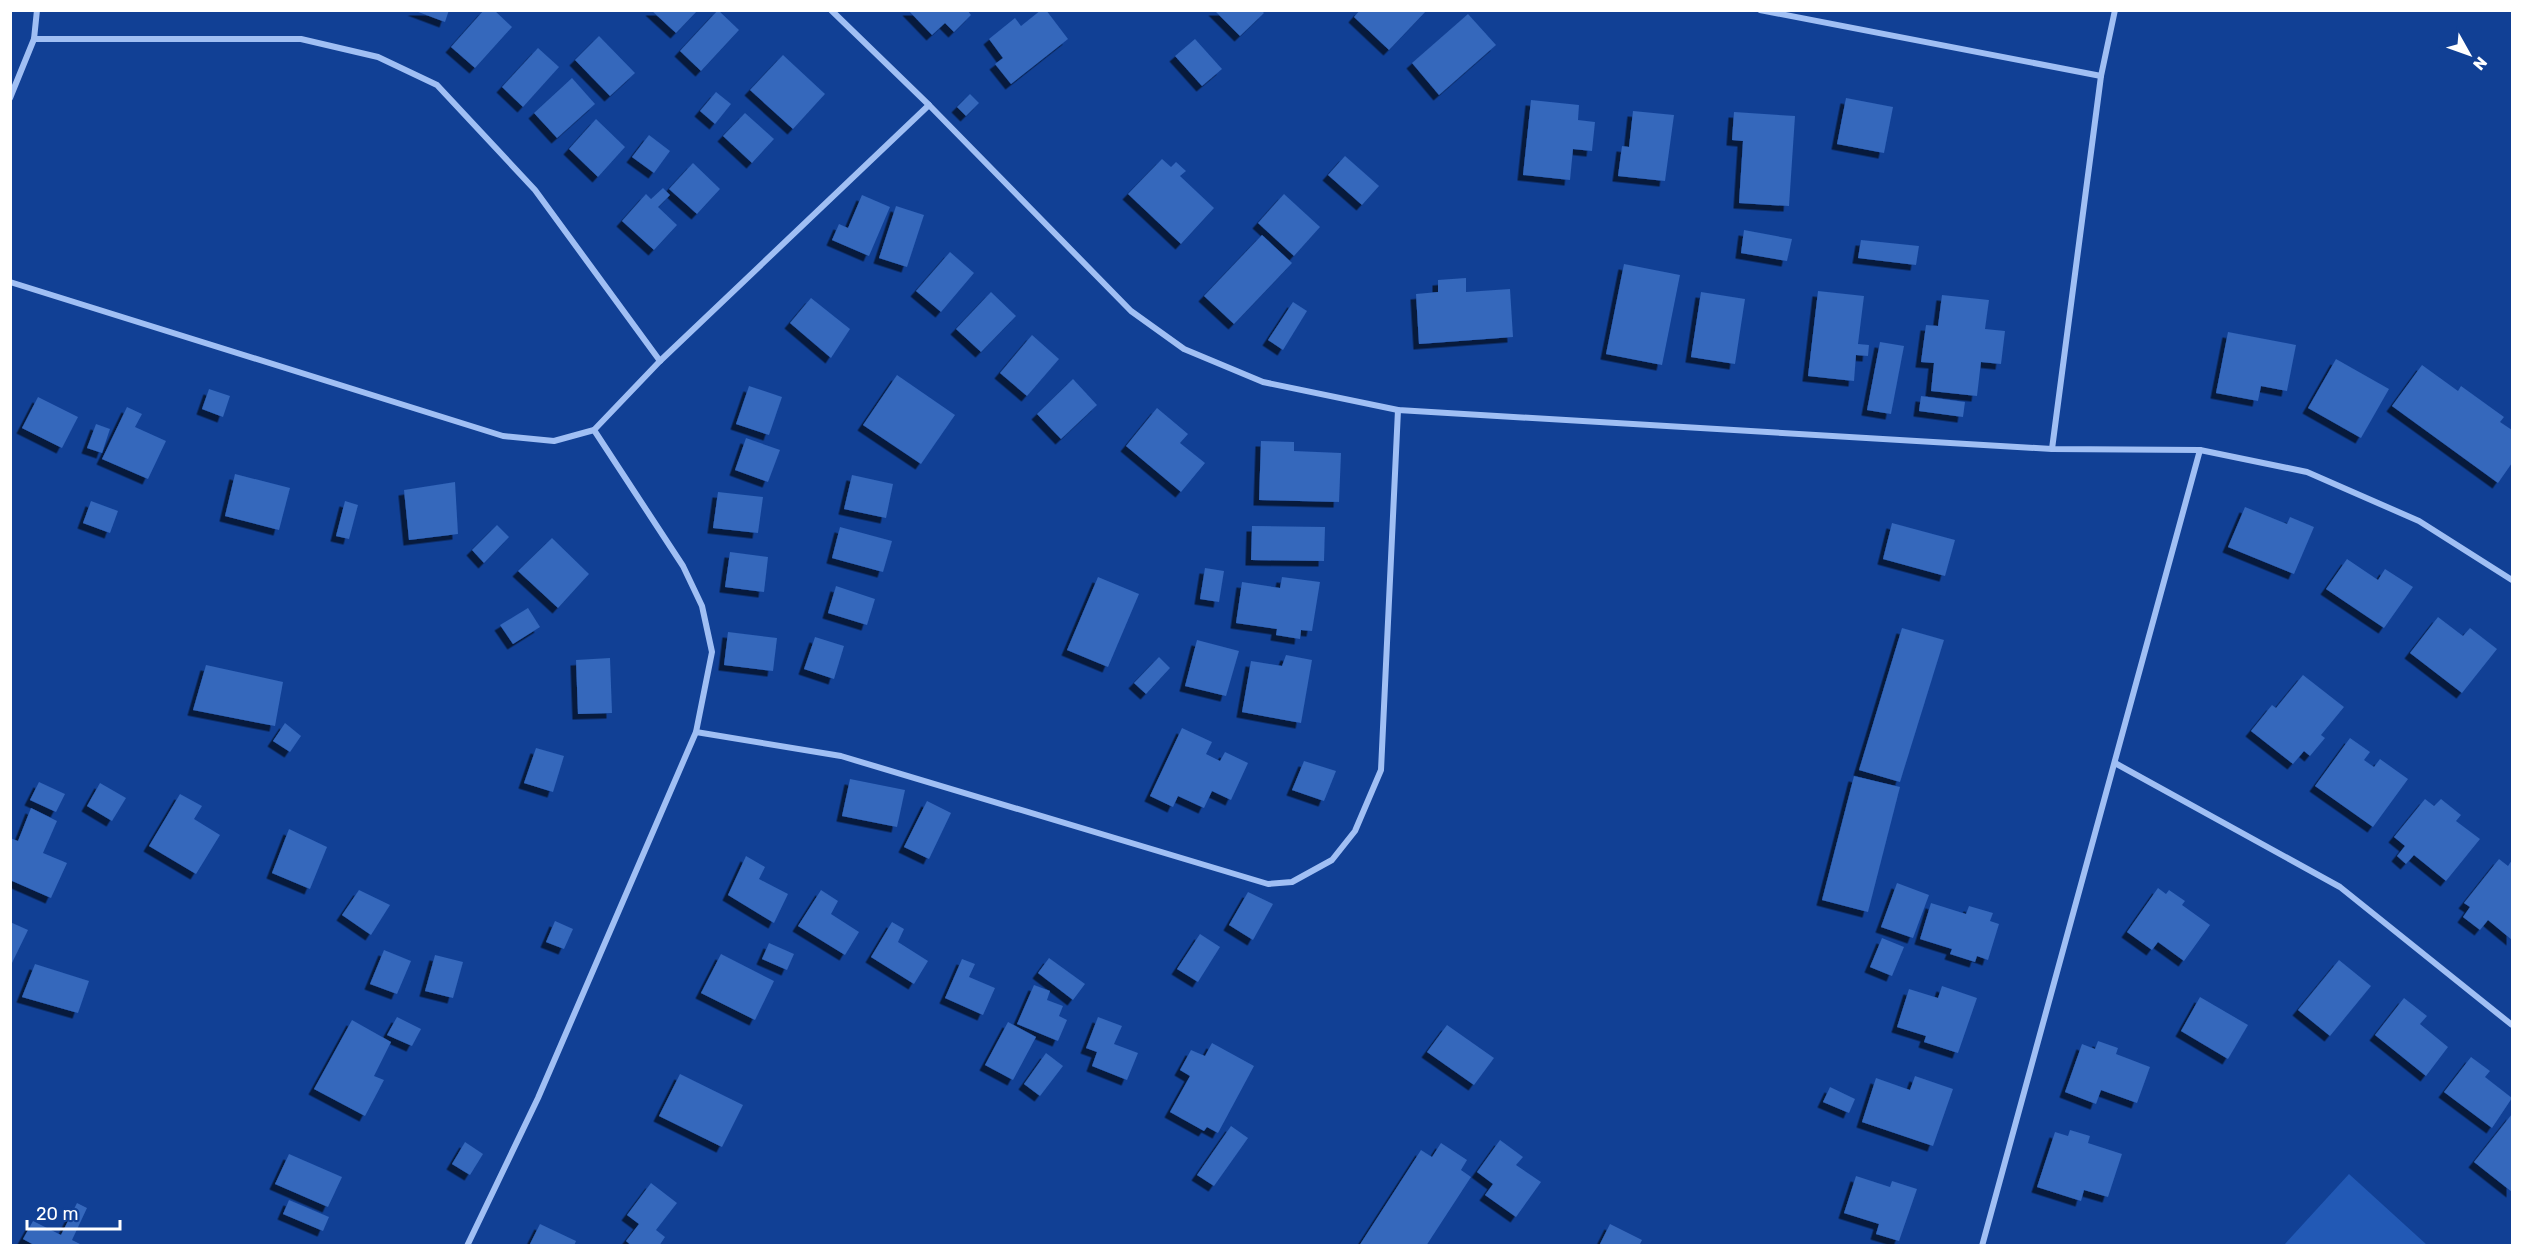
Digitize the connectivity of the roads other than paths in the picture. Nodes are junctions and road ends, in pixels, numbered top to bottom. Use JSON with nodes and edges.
{"nodes":[{"id":1,"x":37,"y":10,"type":"edge"},
{"id":2,"x":831,"y":10,"type":"edge"},
{"id":3,"x":1760,"y":10,"type":"edge"},
{"id":4,"x":2115,"y":10,"type":"edge"},
{"id":5,"x":34,"y":39,"type":"junction"},
{"id":6,"x":2101,"y":76,"type":"junction"},
{"id":7,"x":10,"y":98,"type":"edge"},
{"id":8,"x":929,"y":105,"type":"junction"},
{"id":9,"x":10,"y":282,"type":"edge"},
{"id":10,"x":660,"y":361,"type":"junction"},
{"id":11,"x":1398,"y":410,"type":"junction"},
{"id":12,"x":594,"y":430,"type":"junction"},
{"id":13,"x":2052,"y":449,"type":"junction"},
{"id":14,"x":2200,"y":450,"type":"junction"},
{"id":15,"x":2512,"y":580,"type":"edge"},
{"id":16,"x":696,"y":732,"type":"junction"},
{"id":17,"x":2115,"y":763,"type":"junction"},
{"id":18,"x":2512,"y":1025,"type":"edge"},
{"id":19,"x":467,"y":1245,"type":"edge"},
{"id":20,"x":1982,"y":1245,"type":"edge"}],
"edges":[{"from":1,"to":5,"type":"street"},
{"from":2,"to":8,"type":"street"},
{"from":3,"to":6,"type":"street"},
{"from":4,"to":6,"type":"street"},
{"from":5,"to":7,"type":"street"},
{"from":5,"to":10,"type":"street"},
{"from":6,"to":13,"type":"street"},
{"from":8,"to":10,"type":"street"},
{"from":8,"to":11,"type":"street"},
{"from":9,"to":12,"type":"street"},
{"from":10,"to":12,"type":"street"},
{"from":11,"to":13,"type":"street"},
{"from":11,"to":16,"type":"street"},
{"from":12,"to":16,"type":"street"},
{"from":13,"to":14,"type":"street"},
{"from":14,"to":15,"type":"street"},
{"from":14,"to":17,"type":"street"},
{"from":16,"to":19,"type":"street"},
{"from":17,"to":18,"type":"street"},
{"from":17,"to":20,"type":"street"}]}
